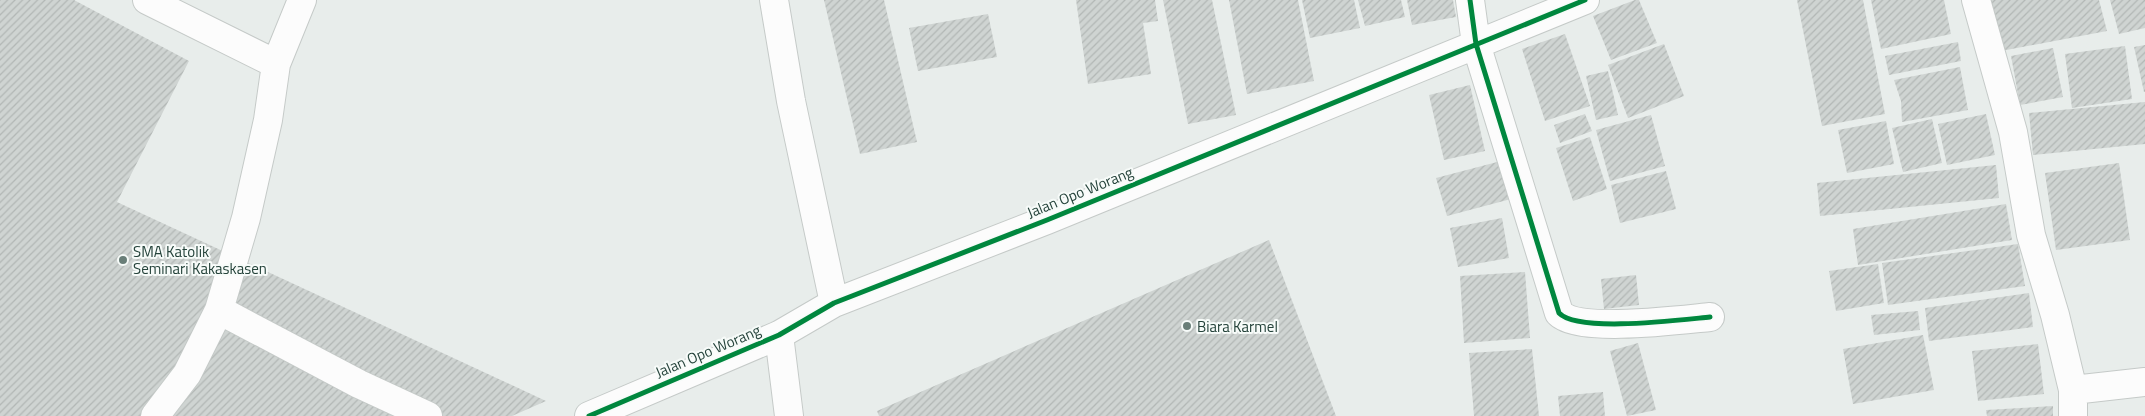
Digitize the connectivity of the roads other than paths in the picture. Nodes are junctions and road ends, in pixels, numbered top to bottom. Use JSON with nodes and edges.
{"nodes":[{"id":1,"x":147,"y":0,"type":"edge"},
{"id":2,"x":302,"y":0,"type":"edge"},
{"id":3,"x":774,"y":0,"type":"edge"},
{"id":4,"x":1470,"y":0,"type":"edge"},
{"id":5,"x":1584,"y":0,"type":"edge"},
{"id":6,"x":1976,"y":0,"type":"edge"},
{"id":7,"x":1476,"y":44,"type":"junction"},
{"id":8,"x":276,"y":64,"type":"junction"},
{"id":9,"x":834,"y":303,"type":"junction"},
{"id":10,"x":219,"y":310,"type":"junction"},
{"id":11,"x":1710,"y":318,"type":"dead end"},
{"id":12,"x":779,"y":334,"type":"junction"},
{"id":13,"x":2145,"y":382,"type":"edge"},
{"id":14,"x":2073,"y":403,"type":"edge"},
{"id":15,"x":155,"y":416,"type":"edge"},
{"id":16,"x":428,"y":416,"type":"edge"},
{"id":17,"x":589,"y":416,"type":"edge"},
{"id":18,"x":789,"y":416,"type":"edge"}],
"edges":[{"from":1,"to":8,"type":"street"},
{"from":2,"to":8,"type":"street"},
{"from":3,"to":9,"type":"street"},
{"from":4,"to":7,"type":"street"},
{"from":5,"to":7,"type":"street","name":"Jalan Opo Worang"},
{"from":6,"to":14,"type":"street"},
{"from":7,"to":9,"type":"street","name":"Jalan Opo Worang"},
{"from":7,"to":11,"type":"street"},
{"from":8,"to":10,"type":"street"},
{"from":9,"to":12,"type":"street","name":"Jalan Opo Worang"},
{"from":10,"to":15,"type":"street"},
{"from":10,"to":16,"type":"street"},
{"from":12,"to":17,"type":"street","name":"Jalan Opo Worang"},
{"from":12,"to":18,"type":"street"},
{"from":13,"to":14,"type":"street"}]}
